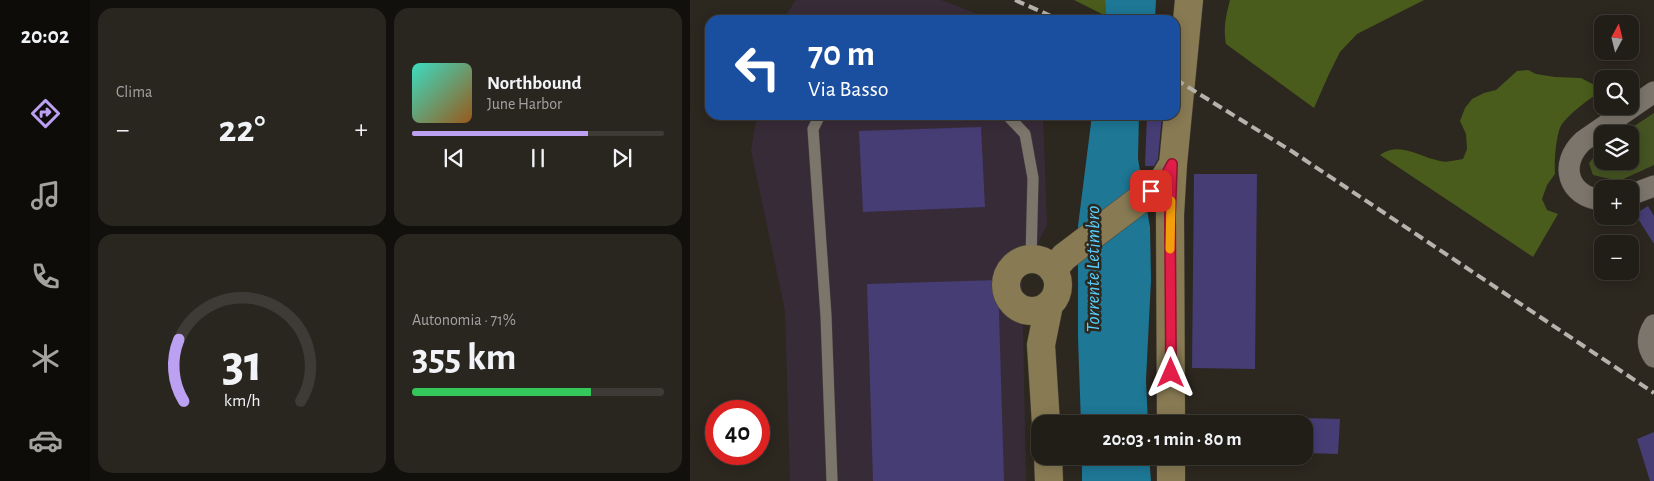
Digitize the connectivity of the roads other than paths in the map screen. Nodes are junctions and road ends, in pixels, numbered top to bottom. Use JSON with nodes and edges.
{"nodes":[{"id":1,"x":1189,"y":0,"type":"edge"},
{"id":2,"x":1180,"y":87,"type":"edge"},
{"id":3,"x":1654,"y":92,"type":"edge"},
{"id":4,"x":818,"y":120,"type":"edge"},
{"id":5,"x":1012,"y":120,"type":"edge"},
{"id":6,"x":1177,"y":120,"type":"edge"},
{"id":7,"x":1172,"y":164,"type":"junction"},
{"id":8,"x":1654,"y":186,"type":"edge"},
{"id":9,"x":1639,"y":192,"type":"edge"},
{"id":10,"x":1594,"y":199,"type":"edge"},
{"id":11,"x":1052,"y":260,"type":"junction"},
{"id":12,"x":1048,"y":305,"type":"junction"},
{"id":13,"x":1021,"y":309,"type":"junction"},
{"id":14,"x":1654,"y":325,"type":"edge"},
{"id":15,"x":1041,"y":345,"type":"junction"},
{"id":16,"x":1654,"y":357,"type":"edge"},
{"id":17,"x":1045,"y":415,"type":"edge"},
{"id":18,"x":1171,"y":415,"type":"edge"},
{"id":19,"x":1049,"y":465,"type":"edge"},
{"id":20,"x":1171,"y":465,"type":"edge"},
{"id":21,"x":832,"y":481,"type":"edge"},
{"id":22,"x":1050,"y":481,"type":"edge"},
{"id":23,"x":1171,"y":481,"type":"edge"}],
"edges":[{"from":1,"to":2,"type":"main road"},
{"from":3,"to":10,"type":"street"},
{"from":4,"to":21,"type":"lane"},
{"from":5,"to":11,"type":"lane"},
{"from":6,"to":7,"type":"main road"},
{"from":7,"to":11,"type":"main road"},
{"from":7,"to":18,"type":"main road"},
{"from":8,"to":9,"type":"street"},
{"from":11,"to":12,"type":"main road"},
{"from":11,"to":13,"type":"main road"},
{"from":12,"to":13,"type":"main road"},
{"from":12,"to":15,"type":"main road"},
{"from":13,"to":15,"type":"main road"},
{"from":14,"to":16,"type":"street"},
{"from":15,"to":17,"type":"main road"},
{"from":19,"to":22,"type":"main road"},
{"from":20,"to":23,"type":"main road"}]}
